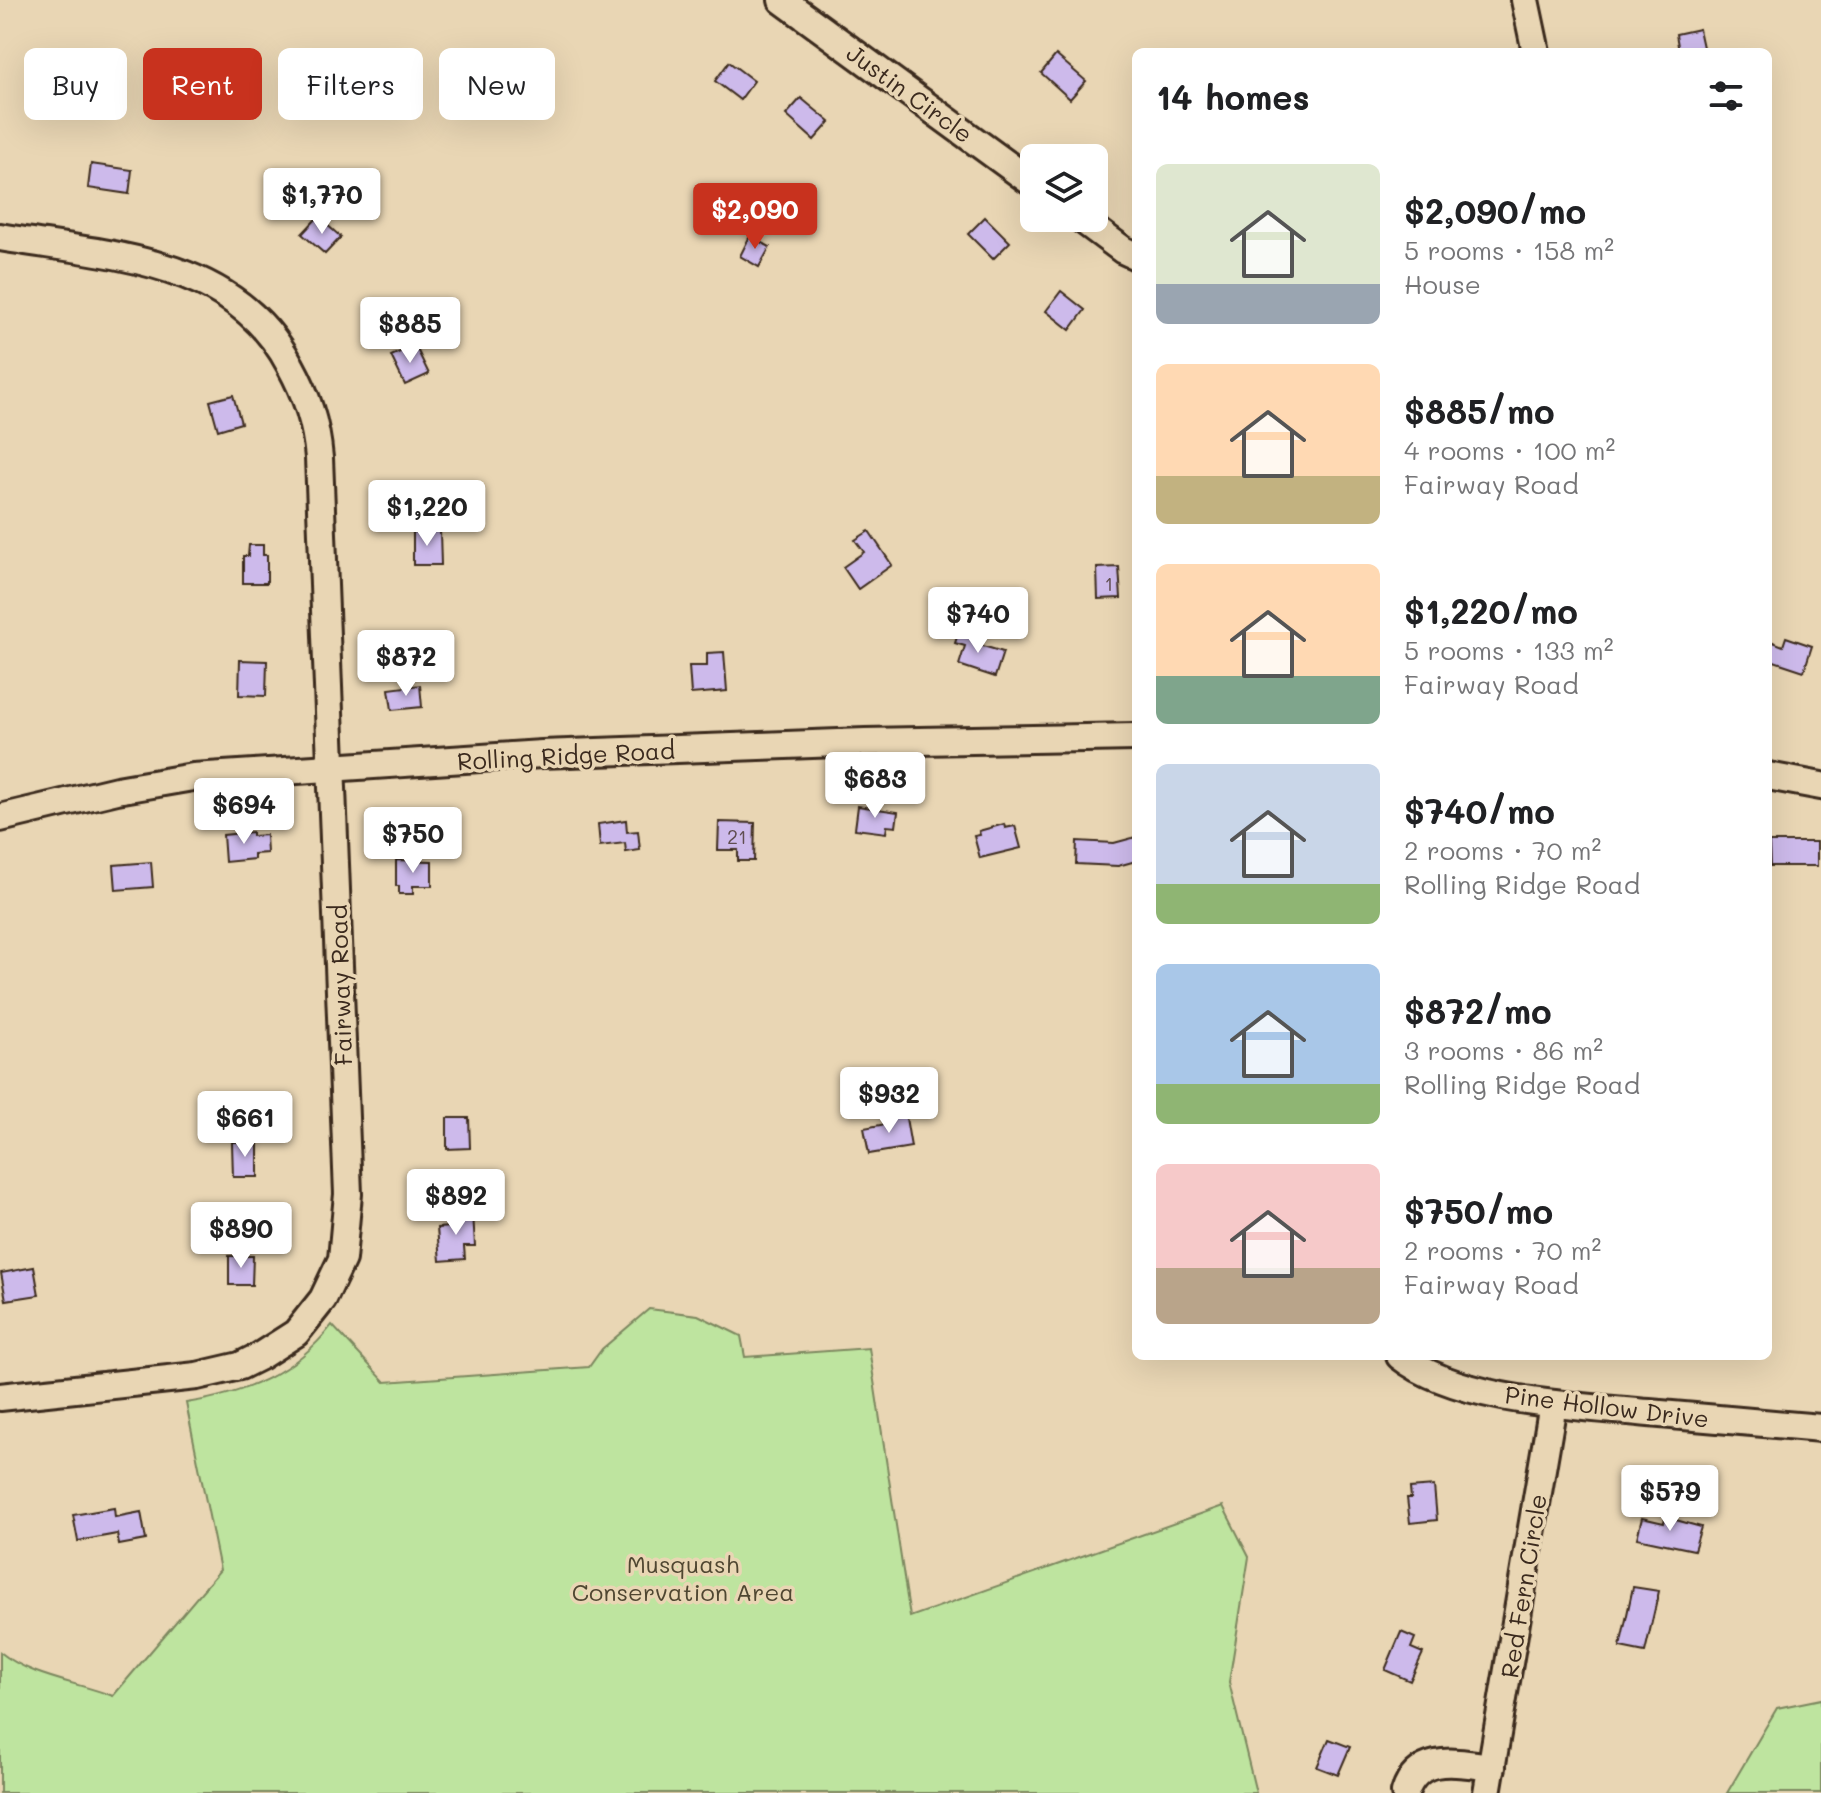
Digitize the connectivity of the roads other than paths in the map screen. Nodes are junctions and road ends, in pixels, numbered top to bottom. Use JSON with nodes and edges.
{"nodes":[{"id":1,"x":1525,"y":0,"type":"edge"},
{"id":2,"x":785,"y":1,"type":"edge"},
{"id":3,"x":1535,"y":48,"type":"edge"},
{"id":4,"x":1020,"y":174,"type":"edge"},
{"id":5,"x":1099,"y":232,"type":"edge"},
{"id":6,"x":0,"y":237,"type":"edge"},
{"id":7,"x":1132,"y":254,"type":"edge"},
{"id":8,"x":1132,"y":737,"type":"edge"},
{"id":9,"x":331,"y":769,"type":"junction"},
{"id":10,"x":1772,"y":777,"type":"edge"},
{"id":11,"x":1821,"y":786,"type":"edge"},
{"id":12,"x":0,"y":818,"type":"edge"},
{"id":13,"x":1406,"y":1360,"type":"edge"},
{"id":14,"x":0,"y":1397,"type":"edge"},
{"id":15,"x":1553,"y":1404,"type":"junction"},
{"id":16,"x":1821,"y":1428,"type":"edge"},
{"id":17,"x":1492,"y":1767,"type":"junction"},
{"id":18,"x":1405,"y":1793,"type":"edge"},
{"id":19,"x":1487,"y":1793,"type":"edge"}],
"edges":[{"from":1,"to":3,"type":"street"},
{"from":2,"to":4,"type":"street","name":"Justin Circle"},
{"from":5,"to":7,"type":"street"},
{"from":6,"to":9,"type":"street","name":"Fairway Road"},
{"from":8,"to":9,"type":"street","name":"Rolling Ridge Road"},
{"from":9,"to":12,"type":"street","name":"Rolling Ridge Road"},
{"from":9,"to":14,"type":"street","name":"Fairway Road"},
{"from":10,"to":11,"type":"street"},
{"from":13,"to":15,"type":"street","name":"Pine Hollow Drive"},
{"from":15,"to":16,"type":"street","name":"Pine Hollow Drive"},
{"from":15,"to":17,"type":"street","name":"Red Fern Circle"},
{"from":17,"to":18,"type":"street"},
{"from":17,"to":19,"type":"street","name":"Red Fern Circle"}]}
